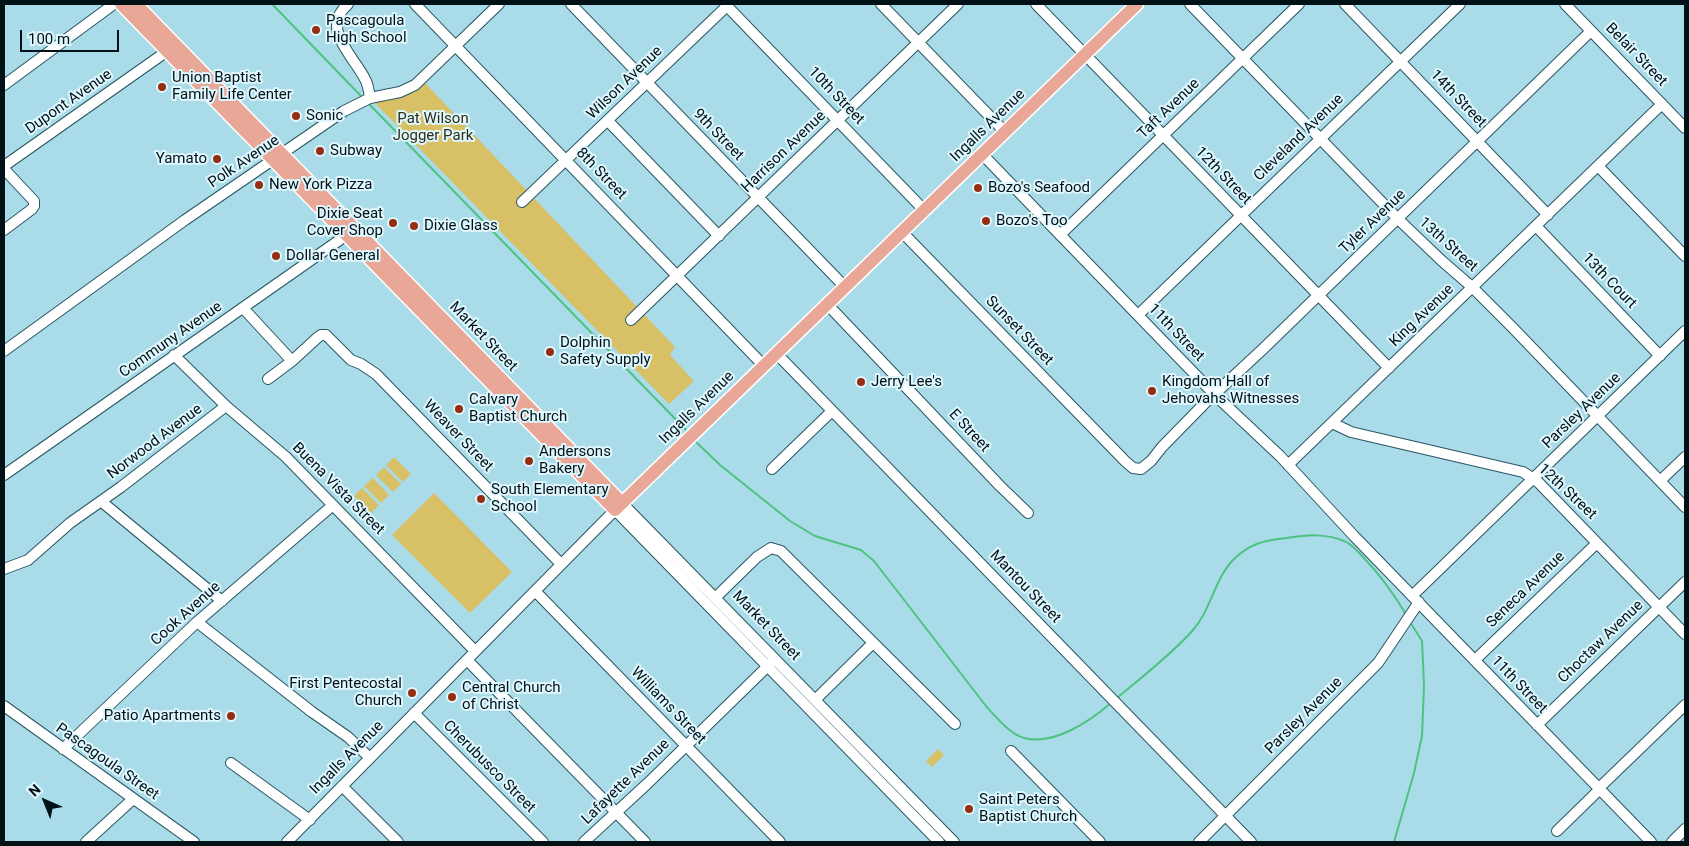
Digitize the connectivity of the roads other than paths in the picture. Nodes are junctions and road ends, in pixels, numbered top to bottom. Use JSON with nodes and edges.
{"nodes":[{"id":1,"x":114,"y":4,"type":"edge"},
{"id":2,"x":121,"y":4,"type":"edge"},
{"id":3,"x":136,"y":4,"type":"edge"},
{"id":4,"x":348,"y":4,"type":"edge"},
{"id":5,"x":415,"y":4,"type":"edge"},
{"id":6,"x":499,"y":4,"type":"edge"},
{"id":7,"x":571,"y":4,"type":"edge"},
{"id":8,"x":881,"y":4,"type":"edge"},
{"id":9,"x":958,"y":4,"type":"edge"},
{"id":10,"x":1036,"y":4,"type":"edge"},
{"id":11,"x":1137,"y":4,"type":"edge"},
{"id":12,"x":1190,"y":4,"type":"edge"},
{"id":13,"x":1299,"y":4,"type":"edge"},
{"id":14,"x":1345,"y":4,"type":"edge"},
{"id":15,"x":1460,"y":4,"type":"edge"},
{"id":16,"x":1565,"y":4,"type":"edge"},
{"id":17,"x":726,"y":5,"type":"edge"},
{"id":18,"x":1591,"y":31,"type":"junction"},
{"id":19,"x":918,"y":43,"type":"junction"},
{"id":20,"x":456,"y":46,"type":"junction"},
{"id":21,"x":172,"y":48,"type":"junction"},
{"id":22,"x":1085,"y":54,"type":"junction"},
{"id":23,"x":1243,"y":58,"type":"junction"},
{"id":24,"x":1401,"y":61,"type":"junction"},
{"id":25,"x":648,"y":83,"type":"junction"},
{"id":26,"x":4,"y":85,"type":"edge"},
{"id":27,"x":370,"y":98,"type":"junction"},
{"id":28,"x":1662,"y":104,"type":"junction"},
{"id":29,"x":838,"y":120,"type":"junction"},
{"id":30,"x":608,"y":121,"type":"junction"},
{"id":31,"x":1685,"y":128,"type":"edge"},
{"id":32,"x":1005,"y":132,"type":"junction"},
{"id":33,"x":1163,"y":136,"type":"junction"},
{"id":34,"x":1320,"y":139,"type":"junction"},
{"id":35,"x":1478,"y":141,"type":"junction"},
{"id":36,"x":982,"y":154,"type":"junction"},
{"id":37,"x":277,"y":157,"type":"junction"},
{"id":38,"x":567,"y":160,"type":"junction"},
{"id":39,"x":1598,"y":166,"type":"junction"},
{"id":40,"x":4,"y":167,"type":"edge"},
{"id":41,"x":758,"y":198,"type":"junction"},
{"id":42,"x":522,"y":202,"type":"dead end"},
{"id":43,"x":924,"y":210,"type":"junction"},
{"id":44,"x":1548,"y":215,"type":"junction"},
{"id":45,"x":1241,"y":216,"type":"junction"},
{"id":46,"x":1398,"y":219,"type":"junction"},
{"id":47,"x":1536,"y":226,"type":"junction"},
{"id":48,"x":4,"y":230,"type":"edge"},
{"id":49,"x":350,"y":232,"type":"junction"},
{"id":50,"x":902,"y":232,"type":"junction"},
{"id":51,"x":1060,"y":235,"type":"junction"},
{"id":52,"x":719,"y":236,"type":"junction"},
{"id":53,"x":1685,"y":256,"type":"edge"},
{"id":54,"x":678,"y":275,"type":"junction"},
{"id":55,"x":844,"y":287,"type":"junction"},
{"id":56,"x":1472,"y":287,"type":"junction"},
{"id":57,"x":1318,"y":296,"type":"junction"},
{"id":58,"x":827,"y":304,"type":"junction"},
{"id":59,"x":243,"y":308,"type":"junction"},
{"id":60,"x":1138,"y":315,"type":"junction"},
{"id":61,"x":630,"y":320,"type":"dead end"},
{"id":62,"x":1685,"y":331,"type":"edge"},
{"id":63,"x":4,"y":351,"type":"edge"},
{"id":64,"x":776,"y":353,"type":"junction"},
{"id":65,"x":174,"y":355,"type":"junction"},
{"id":66,"x":1660,"y":356,"type":"junction"},
{"id":67,"x":292,"y":361,"type":"junction"},
{"id":68,"x":764,"y":366,"type":"junction"},
{"id":69,"x":1389,"y":368,"type":"junction"},
{"id":70,"x":268,"y":379,"type":"dead end"},
{"id":71,"x":1215,"y":395,"type":"junction"},
{"id":72,"x":226,"y":406,"type":"junction"},
{"id":73,"x":832,"y":410,"type":"junction"},
{"id":74,"x":1598,"y":416,"type":"junction"},
{"id":75,"x":1332,"y":423,"type":"junction"},
{"id":76,"x":1175,"y":434,"type":"joint"},
{"id":77,"x":1685,"y":457,"type":"edge"},
{"id":78,"x":1288,"y":465,"type":"junction"},
{"id":79,"x":772,"y":468,"type":"dead end"},
{"id":80,"x":4,"y":475,"type":"edge"},
{"id":81,"x":1534,"y":478,"type":"junction"},
{"id":82,"x":1660,"y":481,"type":"junction"},
{"id":83,"x":102,"y":502,"type":"junction"},
{"id":84,"x":333,"y":505,"type":"junction"},
{"id":85,"x":619,"y":507,"type":"junction"},
{"id":86,"x":1685,"y":507,"type":"edge"},
{"id":87,"x":1028,"y":513,"type":"dead end"},
{"id":88,"x":1597,"y":543,"type":"junction"},
{"id":89,"x":562,"y":564,"type":"junction"},
{"id":90,"x":4,"y":568,"type":"edge"},
{"id":91,"x":1685,"y":582,"type":"edge"},
{"id":92,"x":535,"y":591,"type":"junction"},
{"id":93,"x":715,"y":598,"type":"junction"},
{"id":94,"x":1416,"y":599,"type":"junction"},
{"id":95,"x":222,"y":601,"type":"junction"},
{"id":96,"x":1659,"y":607,"type":"junction"},
{"id":97,"x":197,"y":622,"type":"junction"},
{"id":98,"x":1685,"y":634,"type":"edge"},
{"id":99,"x":874,"y":643,"type":"junction"},
{"id":100,"x":476,"y":651,"type":"junction"},
{"id":101,"x":467,"y":660,"type":"junction"},
{"id":102,"x":1474,"y":660,"type":"junction"},
{"id":103,"x":771,"y":663,"type":"junction"},
{"id":104,"x":815,"y":700,"type":"junction"},
{"id":105,"x":4,"y":706,"type":"edge"},
{"id":106,"x":1685,"y":706,"type":"edge"},
{"id":107,"x":414,"y":713,"type":"junction"},
{"id":108,"x":955,"y":724,"type":"dead end"},
{"id":109,"x":1537,"y":725,"type":"junction"},
{"id":110,"x":686,"y":746,"type":"junction"},
{"id":111,"x":63,"y":749,"type":"junction"},
{"id":112,"x":1011,"y":751,"type":"dead end"},
{"id":113,"x":370,"y":758,"type":"junction"},
{"id":114,"x":231,"y":763,"type":"dead end"},
{"id":115,"x":342,"y":786,"type":"junction"},
{"id":116,"x":1599,"y":788,"type":"junction"},
{"id":117,"x":133,"y":799,"type":"junction"},
{"id":118,"x":616,"y":813,"type":"junction"},
{"id":119,"x":1225,"y":816,"type":"junction"},
{"id":120,"x":310,"y":820,"type":"junction"},
{"id":121,"x":1559,"y":828,"type":"dead end"},
{"id":122,"x":1685,"y":829,"type":"edge"},
{"id":123,"x":939,"y":839,"type":"edge"},
{"id":124,"x":86,"y":842,"type":"edge"},
{"id":125,"x":194,"y":842,"type":"edge"},
{"id":126,"x":287,"y":842,"type":"edge"},
{"id":127,"x":398,"y":842,"type":"edge"},
{"id":128,"x":543,"y":842,"type":"edge"},
{"id":129,"x":584,"y":842,"type":"edge"},
{"id":130,"x":645,"y":842,"type":"edge"},
{"id":131,"x":780,"y":842,"type":"edge"},
{"id":132,"x":954,"y":842,"type":"edge"},
{"id":133,"x":1100,"y":842,"type":"edge"},
{"id":134,"x":1198,"y":842,"type":"edge"},
{"id":135,"x":1251,"y":842,"type":"edge"},
{"id":136,"x":1651,"y":842,"type":"edge"},
{"id":137,"x":1672,"y":842,"type":"edge"}],
"edges":[{"from":1,"to":26,"type":"street"},
{"from":2,"to":21,"type":"main road","name":"Market Street"},
{"from":3,"to":21,"type":"main road","name":"Market Street"},
{"from":4,"to":27,"type":"street"},
{"from":5,"to":20,"type":"street","name":"8th Street"},
{"from":6,"to":20,"type":"street","name":"Polk Avenue"},
{"from":7,"to":25,"type":"street","name":"9th Street"},
{"from":8,"to":19,"type":"street"},
{"from":9,"to":19,"type":"street","name":"Harrison Avenue"},
{"from":10,"to":22,"type":"street","name":"12th Street"},
{"from":11,"to":22,"type":"main road","name":"Ingalls Avenue"},
{"from":12,"to":23,"type":"street","name":"13th Street"},
{"from":13,"to":23,"type":"street","name":"Taft Avenue"},
{"from":14,"to":24,"type":"street","name":"14th Street"},
{"from":15,"to":24,"type":"street","name":"Cleveland Avenue"},
{"from":16,"to":18,"type":"street","name":"Belair Street"},
{"from":17,"to":25,"type":"street","name":"Wilson Avenue"},
{"from":17,"to":29,"type":"street","name":"10th Street"},
{"from":18,"to":28,"type":"street","name":"Belair Street"},
{"from":18,"to":35,"type":"street","name":"Tyler Avenue"},
{"from":19,"to":29,"type":"street","name":"Harrison Avenue"},
{"from":19,"to":32,"type":"street"},
{"from":20,"to":27,"type":"street","name":"Polk Avenue"},
{"from":20,"to":38,"type":"street","name":"8th Street"},
{"from":21,"to":37,"type":"main road","name":"Market Street"},
{"from":21,"to":40,"type":"street","name":"Dupont Avenue"},
{"from":22,"to":32,"type":"main road","name":"Ingalls Avenue"},
{"from":22,"to":33,"type":"street","name":"12th Street"},
{"from":23,"to":33,"type":"street","name":"Taft Avenue"},
{"from":23,"to":34,"type":"street","name":"13th Street"},
{"from":24,"to":34,"type":"street","name":"Cleveland Avenue"},
{"from":24,"to":35,"type":"street","name":"14th Street"},
{"from":25,"to":30,"type":"street","name":"Wilson Avenue"},
{"from":25,"to":41,"type":"street","name":"9th Street"},
{"from":27,"to":37,"type":"street","name":"Polk Avenue"},
{"from":28,"to":31,"type":"street","name":"Belair Street"},
{"from":28,"to":39,"type":"street","name":"King Avenue"},
{"from":29,"to":41,"type":"street","name":"Harrison Avenue"},
{"from":29,"to":43,"type":"street","name":"10th Street"},
{"from":30,"to":38,"type":"street","name":"Wilson Avenue"},
{"from":30,"to":52,"type":"street"},
{"from":32,"to":36,"type":"main road","name":"Ingalls Avenue"},
{"from":33,"to":45,"type":"street","name":"12th Street"},
{"from":33,"to":51,"type":"street","name":"Taft Avenue"},
{"from":34,"to":45,"type":"street","name":"Cleveland Avenue"},
{"from":34,"to":46,"type":"street","name":"13th Street"},
{"from":35,"to":44,"type":"street","name":"14th Street"},
{"from":35,"to":46,"type":"street","name":"Tyler Avenue"},
{"from":36,"to":43,"type":"main road","name":"Ingalls Avenue"},
{"from":36,"to":51,"type":"street","name":"11th Street"},
{"from":37,"to":49,"type":"main road","name":"Market Street"},
{"from":37,"to":63,"type":"street","name":"Polk Avenue"},
{"from":38,"to":42,"type":"street","name":"Wilson Avenue"},
{"from":38,"to":54,"type":"street","name":"8th Street"},
{"from":39,"to":44,"type":"street","name":"King Avenue"},
{"from":39,"to":53,"type":"street"},
{"from":40,"to":48,"type":"street"},
{"from":41,"to":52,"type":"street","name":"Harrison Avenue"},
{"from":41,"to":55,"type":"street","name":"9th Street"},
{"from":43,"to":50,"type":"main road","name":"Ingalls Avenue"},
{"from":44,"to":47,"type":"street","name":"King Avenue"},
{"from":45,"to":57,"type":"street","name":"12th Street"},
{"from":45,"to":60,"type":"street","name":"Cleveland Avenue"},
{"from":46,"to":56,"type":"street","name":"13th Street"},
{"from":46,"to":57,"type":"street","name":"Tyler Avenue"},
{"from":47,"to":56,"type":"street","name":"King Avenue"},
{"from":47,"to":66,"type":"street","name":"13th Court"},
{"from":49,"to":59,"type":"street","name":"Communy Avenue"},
{"from":49,"to":85,"type":"main road","name":"Market Street"},
{"from":50,"to":55,"type":"main road","name":"Ingalls Avenue"},
{"from":50,"to":76,"type":"street","name":"Sunset Street"},
{"from":51,"to":60,"type":"street","name":"11th Street"},
{"from":52,"to":54,"type":"street","name":"Harrison Avenue"},
{"from":54,"to":61,"type":"street","name":"Harrison Avenue"},
{"from":54,"to":68,"type":"street","name":"8th Street"},
{"from":55,"to":58,"type":"main road","name":"Ingalls Avenue"},
{"from":56,"to":69,"type":"street","name":"King Avenue"},
{"from":56,"to":74,"type":"street","name":"13th Street"},
{"from":57,"to":69,"type":"street","name":"12th Street"},
{"from":57,"to":71,"type":"street","name":"Tyler Avenue"},
{"from":58,"to":64,"type":"main road","name":"Ingalls Avenue"},
{"from":58,"to":87,"type":"street","name":"E Street"},
{"from":59,"to":65,"type":"street","name":"Communy Avenue"},
{"from":59,"to":67,"type":"street"},
{"from":60,"to":71,"type":"street","name":"11th Street"},
{"from":62,"to":66,"type":"street","name":"Parsley Avenue"},
{"from":64,"to":68,"type":"main road","name":"Ingalls Avenue"},
{"from":64,"to":73,"type":"street","name":"Mantou Street"},
{"from":65,"to":72,"type":"street","name":"Buena Vista Street"},
{"from":65,"to":80,"type":"street","name":"Communy Avenue"},
{"from":66,"to":74,"type":"street","name":"Parsley Avenue"},
{"from":67,"to":70,"type":"street"},
{"from":67,"to":89,"type":"street","name":"Weaver Street"},
{"from":68,"to":85,"type":"main road","name":"Ingalls Avenue"},
{"from":69,"to":75,"type":"street","name":"King Avenue"},
{"from":71,"to":76,"type":"street","name":"Tyler Avenue"},
{"from":71,"to":78,"type":"street","name":"11th Street"},
{"from":72,"to":83,"type":"street","name":"Norwood Avenue"},
{"from":72,"to":84,"type":"street","name":"Buena Vista Street"},
{"from":73,"to":79,"type":"street"},
{"from":73,"to":119,"type":"street","name":"Mantou Street"},
{"from":74,"to":81,"type":"street","name":"Parsley Avenue"},
{"from":74,"to":82,"type":"street","name":"13th Street"},
{"from":75,"to":78,"type":"street","name":"King Avenue"},
{"from":75,"to":81,"type":"street","name":"12th Street"},
{"from":77,"to":82,"type":"street"},
{"from":78,"to":94,"type":"street","name":"11th Street"},
{"from":81,"to":88,"type":"street","name":"12th Street"},
{"from":81,"to":94,"type":"street","name":"Parsley Avenue"},
{"from":82,"to":86,"type":"street","name":"13th Street"},
{"from":83,"to":90,"type":"street","name":"Norwood Avenue"},
{"from":83,"to":95,"type":"street"},
{"from":84,"to":95,"type":"street","name":"Cook Avenue"},
{"from":84,"to":100,"type":"street","name":"Buena Vista Street"},
{"from":85,"to":89,"type":"street","name":"Ingalls Avenue"},
{"from":85,"to":93,"type":"street","name":"Market Street"},
{"from":85,"to":103,"type":"street","name":"Market Street"},
{"from":88,"to":96,"type":"street","name":"12th Street"},
{"from":88,"to":102,"type":"street","name":"Seneca Avenue"},
{"from":89,"to":92,"type":"street","name":"Ingalls Avenue"},
{"from":91,"to":96,"type":"street","name":"Choctaw Avenue"},
{"from":92,"to":100,"type":"street","name":"Ingalls Avenue"},
{"from":92,"to":110,"type":"street","name":"Williams Street"},
{"from":93,"to":99,"type":"street"},
{"from":93,"to":103,"type":"street","name":"Market Street"},
{"from":94,"to":102,"type":"street","name":"11th Street"},
{"from":94,"to":119,"type":"street","name":"Parsley Avenue"},
{"from":95,"to":97,"type":"street","name":"Cook Avenue"},
{"from":96,"to":98,"type":"street","name":"12th Street"},
{"from":96,"to":109,"type":"street","name":"Choctaw Avenue"},
{"from":97,"to":111,"type":"street","name":"Cook Avenue"},
{"from":97,"to":113,"type":"street"},
{"from":99,"to":104,"type":"street"},
{"from":99,"to":108,"type":"street"},
{"from":100,"to":101,"type":"street","name":"Ingalls Avenue"},
{"from":101,"to":107,"type":"street","name":"Ingalls Avenue"},
{"from":101,"to":118,"type":"street"},
{"from":102,"to":109,"type":"street","name":"11th Street"},
{"from":103,"to":104,"type":"street","name":"Market Street"},
{"from":103,"to":110,"type":"street","name":"Lafayette Avenue"},
{"from":103,"to":123,"type":"street","name":"Market Street"},
{"from":104,"to":123,"type":"street","name":"Market Street"},
{"from":105,"to":111,"type":"street","name":"Pascagoula Street"},
{"from":106,"to":116,"type":"street"},
{"from":107,"to":113,"type":"street","name":"Ingalls Avenue"},
{"from":107,"to":128,"type":"street","name":"Cherubusco Street"},
{"from":109,"to":116,"type":"street","name":"11th Street"},
{"from":110,"to":118,"type":"street","name":"Lafayette Avenue"},
{"from":110,"to":131,"type":"street","name":"Williams Street"},
{"from":111,"to":117,"type":"street","name":"Pascagoula Street"},
{"from":112,"to":133,"type":"street"},
{"from":113,"to":115,"type":"street","name":"Ingalls Avenue"},
{"from":114,"to":120,"type":"street"},
{"from":115,"to":120,"type":"street","name":"Ingalls Avenue"},
{"from":115,"to":127,"type":"street"},
{"from":116,"to":121,"type":"street"},
{"from":116,"to":136,"type":"street","name":"11th Street"},
{"from":117,"to":124,"type":"street"},
{"from":117,"to":125,"type":"street","name":"Pascagoula Street"},
{"from":118,"to":129,"type":"street","name":"Lafayette Avenue"},
{"from":118,"to":130,"type":"street"},
{"from":119,"to":134,"type":"street","name":"Parsley Avenue"},
{"from":119,"to":135,"type":"street","name":"Mantou Street"},
{"from":120,"to":126,"type":"street","name":"Ingalls Avenue"},
{"from":122,"to":137,"type":"street"},
{"from":123,"to":132,"type":"street","name":"Market Street"}]}
